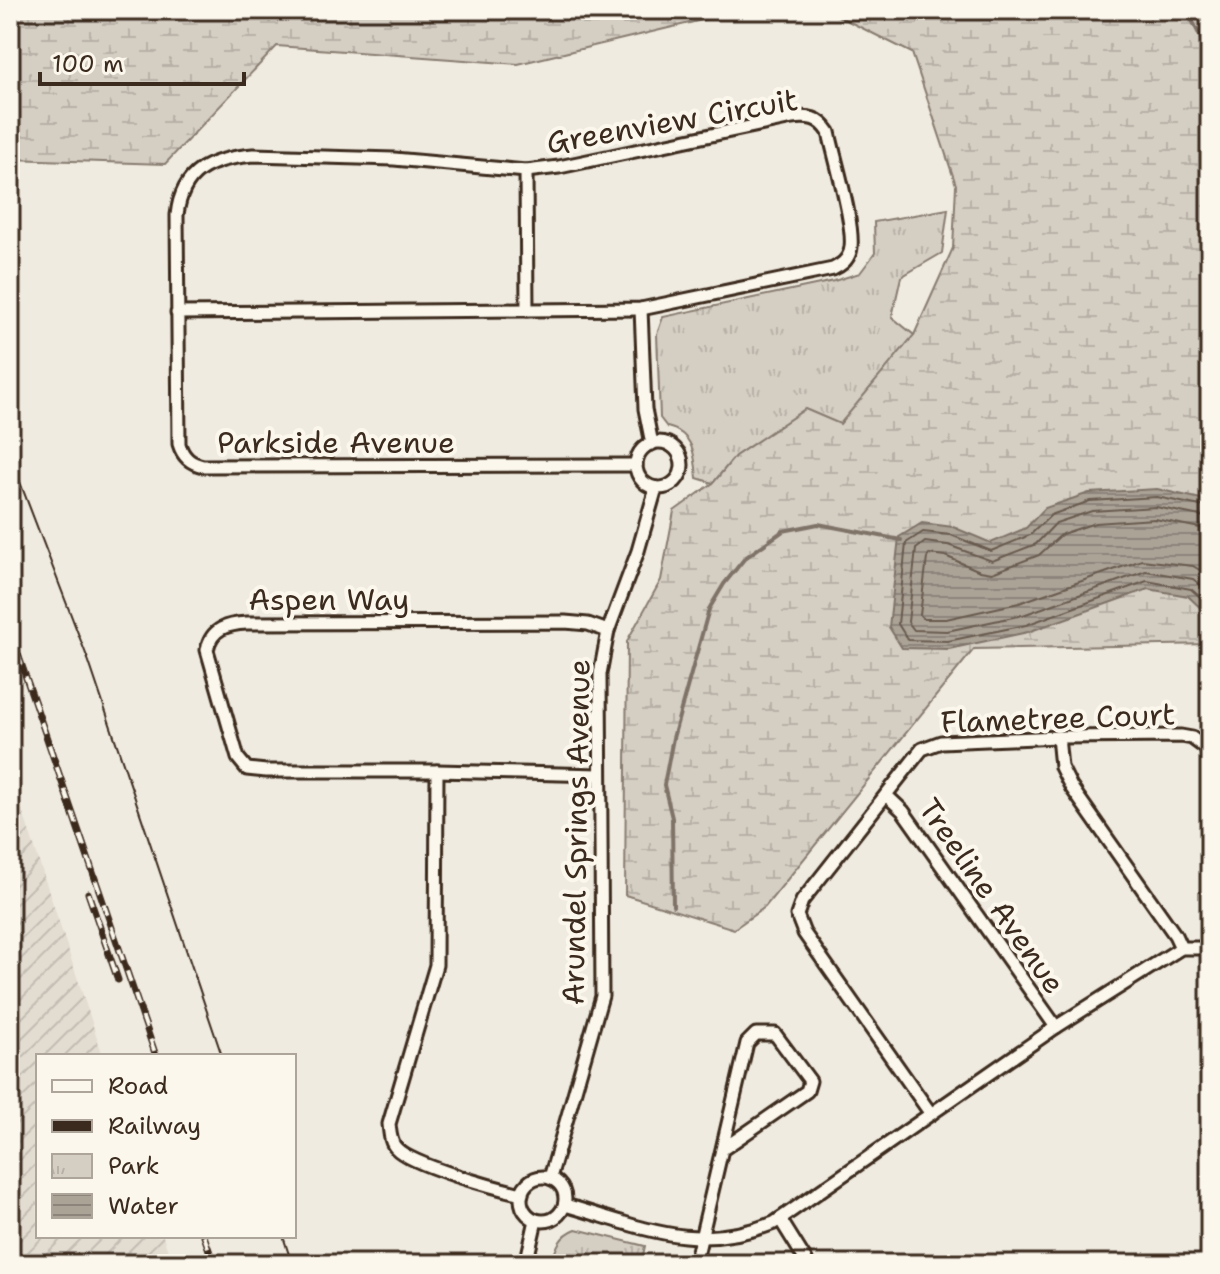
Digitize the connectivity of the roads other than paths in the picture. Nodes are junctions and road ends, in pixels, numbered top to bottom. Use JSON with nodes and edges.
{"nodes":[{"id":1,"x":526,"y":171,"type":"junction"},
{"id":2,"x":641,"y":309,"type":"junction"},
{"id":3,"x":527,"y":310,"type":"junction"},
{"id":4,"x":177,"y":313,"type":"junction"},
{"id":5,"x":652,"y":444,"type":"junction"},
{"id":6,"x":636,"y":465,"type":"junction"},
{"id":7,"x":656,"y":488,"type":"junction"},
{"id":8,"x":608,"y":631,"type":"junction"},
{"id":9,"x":1058,"y":737,"type":"junction"},
{"id":10,"x":1210,"y":751,"type":"edge"},
{"id":11,"x":437,"y":771,"type":"junction"},
{"id":12,"x":600,"y":775,"type":"junction"},
{"id":13,"x":886,"y":795,"type":"junction"},
{"id":14,"x":1181,"y":948,"type":"junction"},
{"id":15,"x":1210,"y":948,"type":"edge"},
{"id":16,"x":1056,"y":1027,"type":"junction"},
{"id":17,"x":931,"y":1114,"type":"junction"},
{"id":18,"x":723,"y":1149,"type":"junction"},
{"id":19,"x":550,"y":1178,"type":"junction"},
{"id":20,"x":522,"y":1194,"type":"junction"},
{"id":21,"x":565,"y":1205,"type":"junction"},
{"id":22,"x":780,"y":1219,"type":"junction"},
{"id":23,"x":536,"y":1220,"type":"junction"},
{"id":24,"x":700,"y":1238,"type":"junction"},
{"id":25,"x":526,"y":1264,"type":"edge"},
{"id":26,"x":695,"y":1264,"type":"edge"},
{"id":27,"x":808,"y":1264,"type":"edge"}],
"edges":[{"from":1,"to":2,"type":"street","name":"Greenview Circuit"},
{"from":1,"to":3,"type":"street"},
{"from":1,"to":4,"type":"street","name":"Greenview Circuit"},
{"from":2,"to":3,"type":"street","name":"Greenview Circuit"},
{"from":2,"to":5,"type":"street"},
{"from":3,"to":4,"type":"street","name":"Greenview Circuit"},
{"from":4,"to":6,"type":"street","name":"Parkside Avenue"},
{"from":5,"to":6,"type":"street"},
{"from":5,"to":7,"type":"street"},
{"from":6,"to":7,"type":"street"},
{"from":7,"to":8,"type":"street","name":"Arundel Springs Avenue"},
{"from":8,"to":11,"type":"street","name":"Aspen Way"},
{"from":8,"to":12,"type":"street","name":"Arundel Springs Avenue"},
{"from":9,"to":10,"type":"street","name":"Flametree Court"},
{"from":9,"to":13,"type":"street","name":"Flametree Court"},
{"from":9,"to":14,"type":"street"},
{"from":11,"to":12,"type":"street","name":"Aspen Way"},
{"from":11,"to":20,"type":"street"},
{"from":12,"to":19,"type":"street","name":"Arundel Springs Avenue"},
{"from":13,"to":16,"type":"street","name":"Treeline Avenue"},
{"from":13,"to":17,"type":"street","name":"Flametree Court"},
{"from":14,"to":15,"type":"street"},
{"from":14,"to":16,"type":"street"},
{"from":16,"to":17,"type":"street"},
{"from":17,"to":22,"type":"street"},
{"from":18,"to":18,"type":"street"},
{"from":18,"to":24,"type":"street"},
{"from":19,"to":20,"type":"street"},
{"from":19,"to":21,"type":"street"},
{"from":20,"to":23,"type":"street"},
{"from":21,"to":23,"type":"street"},
{"from":21,"to":24,"type":"street"},
{"from":22,"to":24,"type":"street"},
{"from":22,"to":27,"type":"street"},
{"from":23,"to":25,"type":"street"},
{"from":24,"to":26,"type":"street"}]}
